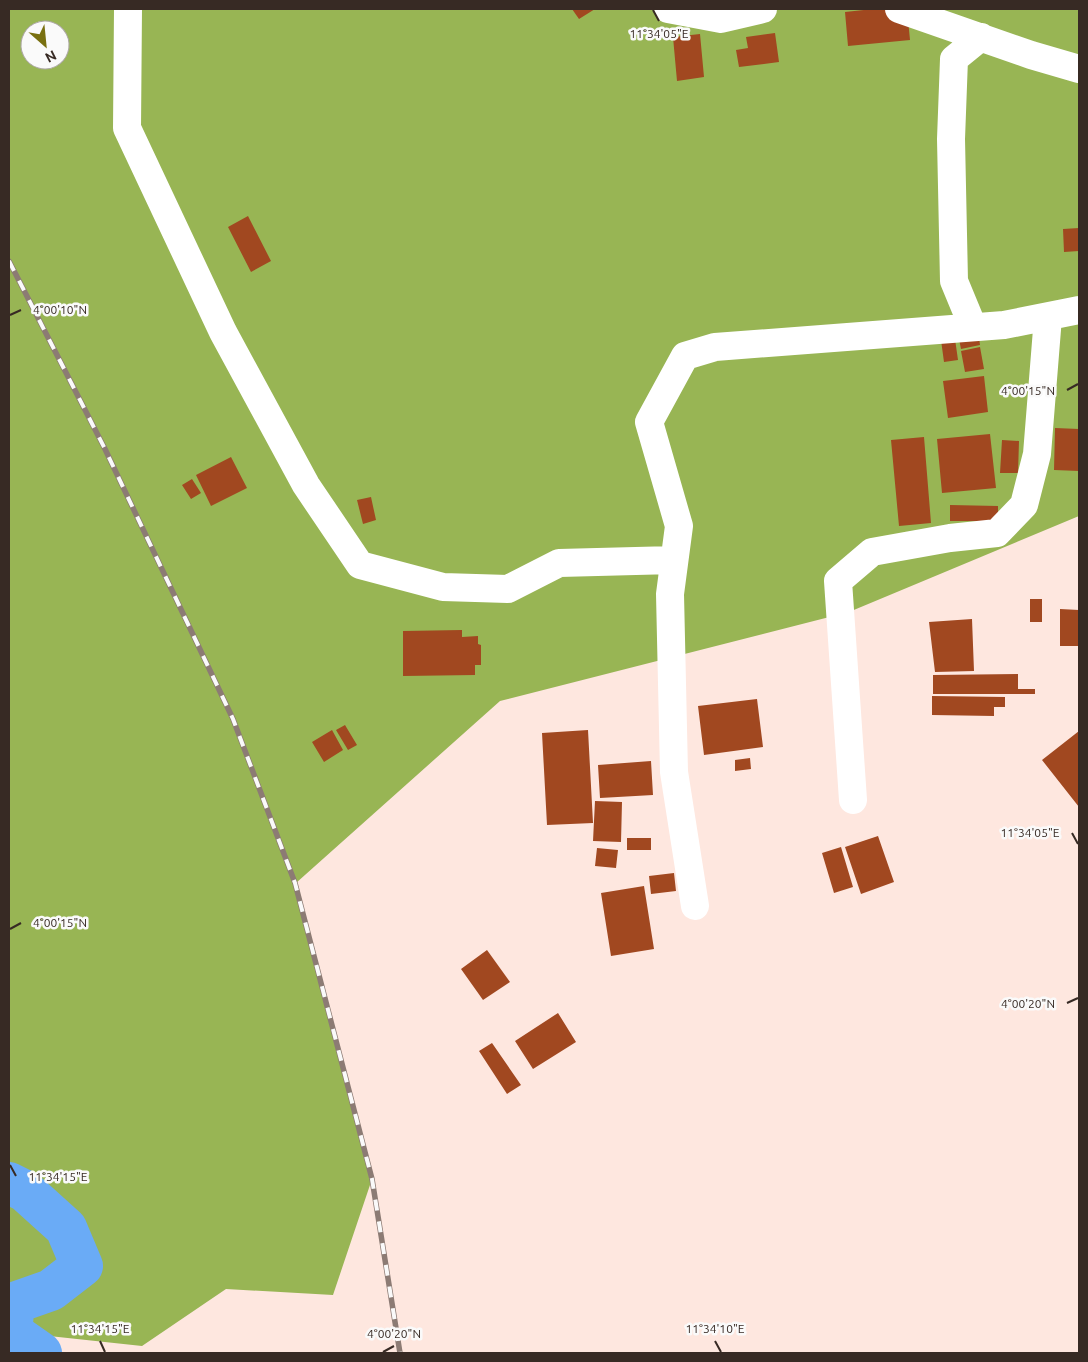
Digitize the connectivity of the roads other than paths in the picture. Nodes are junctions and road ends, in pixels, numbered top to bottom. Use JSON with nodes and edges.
{"nodes":[{"id":1,"x":128,"y":9,"type":"edge"},
{"id":2,"x":668,"y":9,"type":"edge"},
{"id":3,"x":763,"y":9,"type":"edge"},
{"id":4,"x":899,"y":9,"type":"edge"},
{"id":5,"x":981,"y":37,"type":"junction"},
{"id":6,"x":1079,"y":69,"type":"edge"},
{"id":7,"x":1079,"y":310,"type":"edge"},
{"id":8,"x":1048,"y":317,"type":"junction"},
{"id":9,"x":974,"y":328,"type":"junction"},
{"id":10,"x":674,"y":560,"type":"junction"},
{"id":11,"x":853,"y":800,"type":"dead end"},
{"id":12,"x":696,"y":906,"type":"dead end"}],
"edges":[{"from":1,"to":10,"type":"street"},
{"from":2,"to":3,"type":"street"},
{"from":4,"to":5,"type":"street"},
{"from":5,"to":6,"type":"street"},
{"from":5,"to":9,"type":"street"},
{"from":7,"to":8,"type":"street"},
{"from":8,"to":9,"type":"street"},
{"from":8,"to":11,"type":"street"},
{"from":9,"to":10,"type":"street"},
{"from":10,"to":12,"type":"street"}]}
